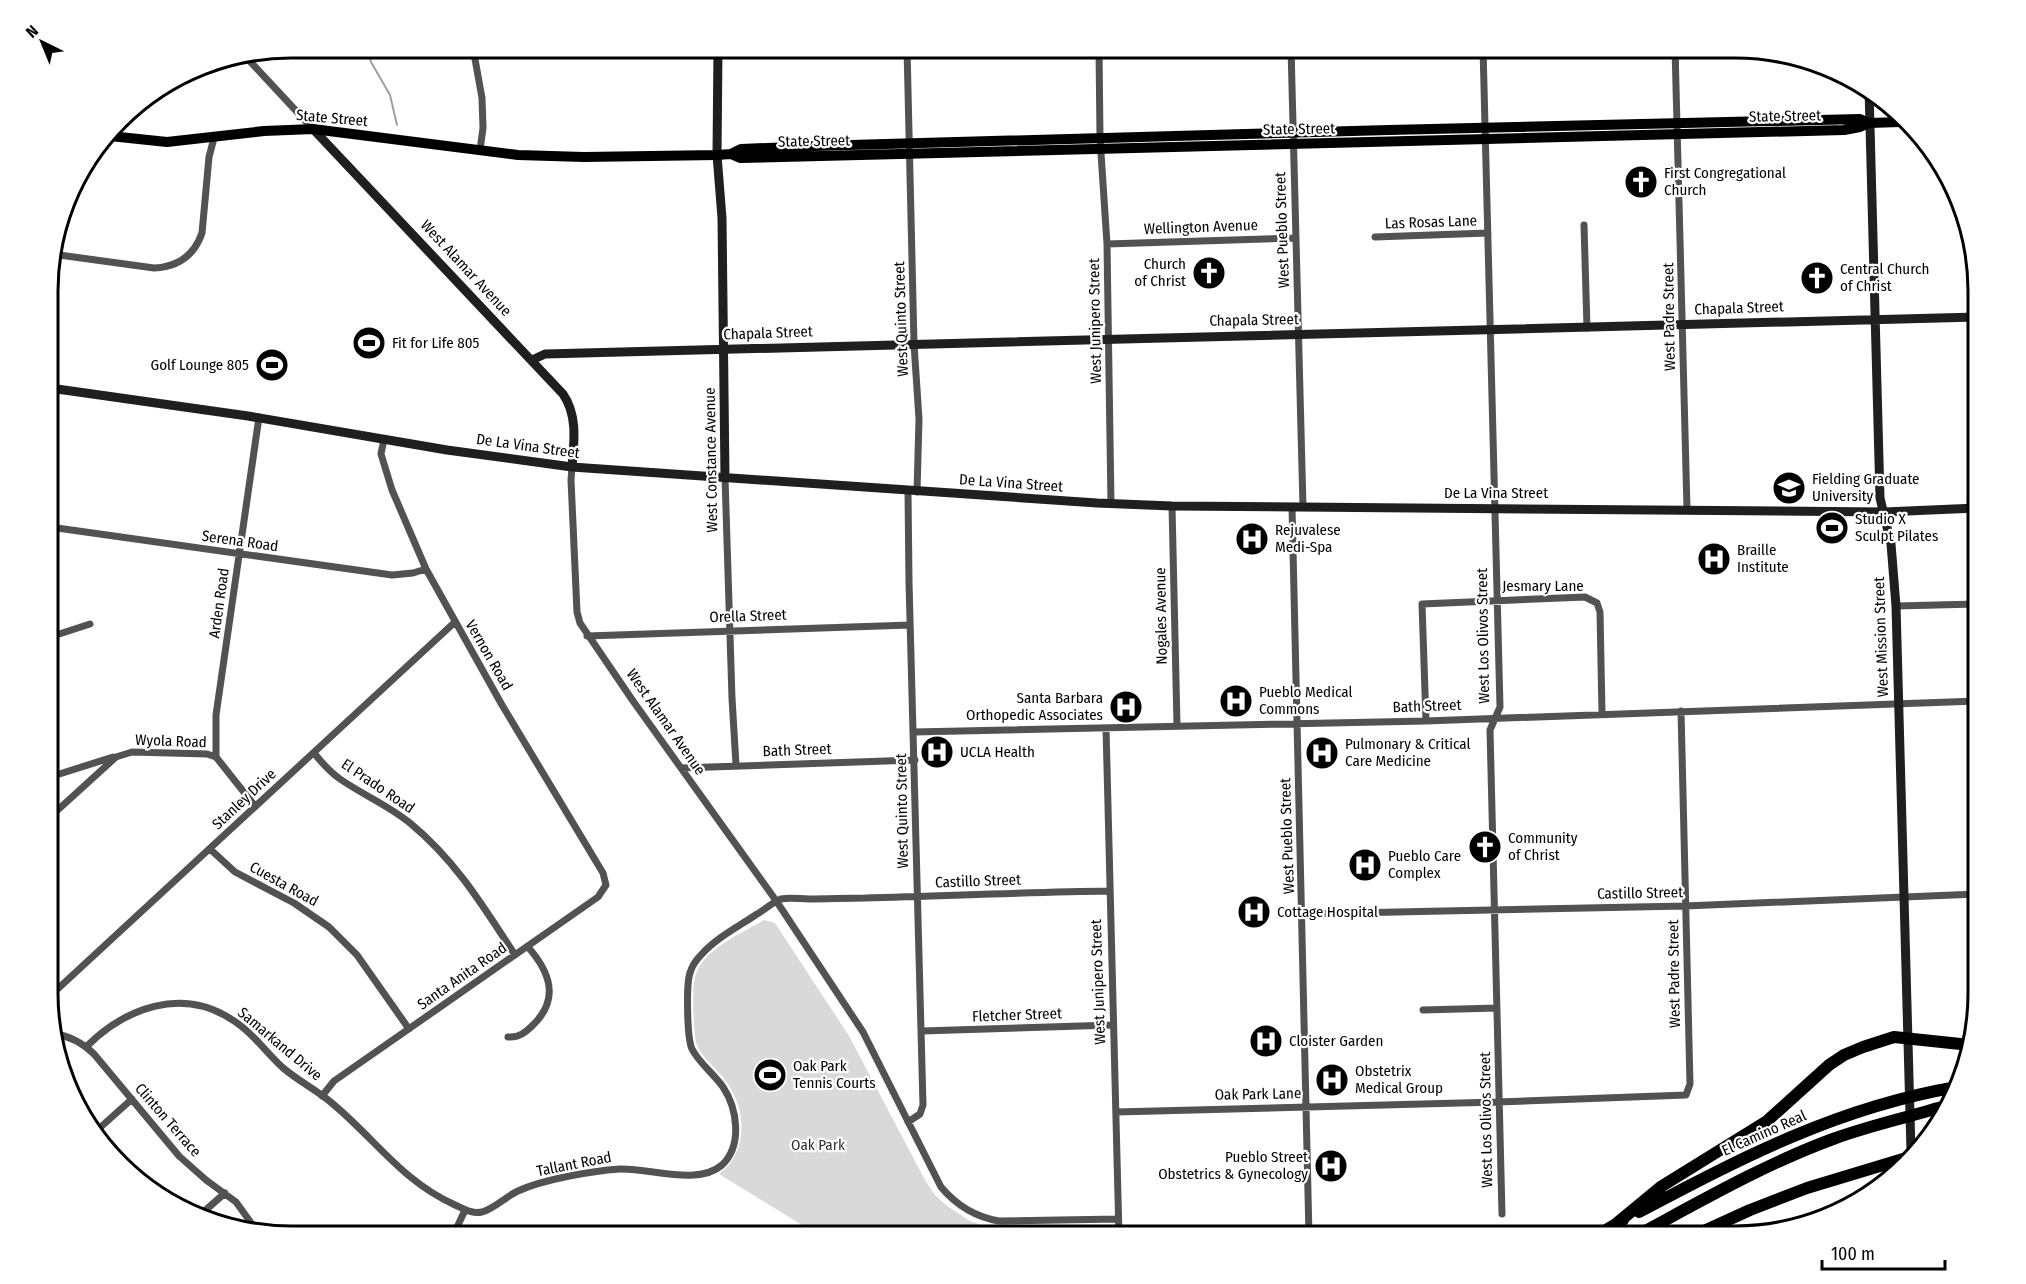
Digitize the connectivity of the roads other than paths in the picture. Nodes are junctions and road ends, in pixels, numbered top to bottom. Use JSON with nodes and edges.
{"nodes":[{"id":1,"x":475,"y":58,"type":"edge"},
{"id":2,"x":718,"y":58,"type":"edge"},
{"id":3,"x":907,"y":58,"type":"edge"},
{"id":4,"x":1099,"y":58,"type":"edge"},
{"id":5,"x":1291,"y":58,"type":"edge"},
{"id":6,"x":1483,"y":58,"type":"edge"},
{"id":7,"x":1675,"y":58,"type":"edge"},
{"id":8,"x":251,"y":62,"type":"edge"},
{"id":9,"x":1869,"y":102,"type":"edge"},
{"id":10,"x":1894,"y":122,"type":"edge"},
{"id":11,"x":1869,"y":123,"type":"junction"},
{"id":12,"x":1677,"y":128,"type":"junction"},
{"id":13,"x":313,"y":129,"type":"junction"},
{"id":14,"x":1486,"y":134,"type":"junction"},
{"id":15,"x":117,"y":137,"type":"edge"},
{"id":16,"x":214,"y":138,"type":"junction"},
{"id":17,"x":1293,"y":139,"type":"junction"},
{"id":18,"x":1100,"y":143,"type":"junction"},
{"id":19,"x":910,"y":149,"type":"junction"},
{"id":20,"x":480,"y":150,"type":"junction"},
{"id":21,"x":717,"y":155,"type":"junction"},
{"id":22,"x":1584,"y":225,"type":"dead end"},
{"id":23,"x":1488,"y":234,"type":"junction"},
{"id":24,"x":1375,"y":237,"type":"dead end"},
{"id":25,"x":1295,"y":238,"type":"junction"},
{"id":26,"x":1107,"y":244,"type":"junction"},
{"id":27,"x":61,"y":256,"type":"edge"},
{"id":28,"x":1967,"y":316,"type":"edge"},
{"id":29,"x":1875,"y":318,"type":"junction"},
{"id":30,"x":1682,"y":325,"type":"junction"},
{"id":31,"x":1587,"y":328,"type":"junction"},
{"id":32,"x":1490,"y":330,"type":"junction"},
{"id":33,"x":1299,"y":334,"type":"junction"},
{"id":34,"x":1109,"y":339,"type":"junction"},
{"id":35,"x":914,"y":344,"type":"junction"},
{"id":36,"x":723,"y":350,"type":"junction"},
{"id":37,"x":532,"y":360,"type":"junction"},
{"id":38,"x":58,"y":389,"type":"edge"},
{"id":39,"x":259,"y":417,"type":"junction"},
{"id":40,"x":384,"y":439,"type":"junction"},
{"id":41,"x":572,"y":467,"type":"junction"},
{"id":42,"x":725,"y":478,"type":"junction"},
{"id":43,"x":913,"y":491,"type":"junction"},
{"id":44,"x":1111,"y":504,"type":"junction"},
{"id":45,"x":1172,"y":506,"type":"junction"},
{"id":46,"x":1298,"y":507,"type":"junction"},
{"id":47,"x":1494,"y":508,"type":"junction"},
{"id":48,"x":1967,"y":508,"type":"edge"},
{"id":49,"x":1687,"y":509,"type":"junction"},
{"id":50,"x":1884,"y":512,"type":"junction"},
{"id":51,"x":58,"y":528,"type":"edge"},
{"id":52,"x":238,"y":554,"type":"junction"},
{"id":53,"x":426,"y":569,"type":"junction"},
{"id":54,"x":1497,"y":599,"type":"junction"},
{"id":55,"x":1967,"y":604,"type":"edge"},
{"id":56,"x":1896,"y":606,"type":"junction"},
{"id":57,"x":455,"y":622,"type":"junction"},
{"id":58,"x":90,"y":624,"type":"dead end"},
{"id":59,"x":910,"y":625,"type":"junction"},
{"id":60,"x":730,"y":630,"type":"junction"},
{"id":61,"x":58,"y":634,"type":"edge"},
{"id":62,"x":587,"y":636,"type":"junction"},
{"id":63,"x":1967,"y":701,"type":"edge"},
{"id":64,"x":1898,"y":702,"type":"junction"},
{"id":65,"x":1681,"y":711,"type":"junction"},
{"id":66,"x":1602,"y":713,"type":"junction"},
{"id":67,"x":1495,"y":717,"type":"junction"},
{"id":68,"x":1426,"y":720,"type":"junction"},
{"id":69,"x":1298,"y":723,"type":"junction"},
{"id":70,"x":1177,"y":725,"type":"junction"},
{"id":71,"x":1106,"y":728,"type":"junction"},
{"id":72,"x":914,"y":732,"type":"junction"},
{"id":73,"x":314,"y":753,"type":"junction"},
{"id":74,"x":116,"y":757,"type":"junction"},
{"id":75,"x":216,"y":757,"type":"junction"},
{"id":76,"x":915,"y":760,"type":"junction"},
{"id":77,"x":736,"y":765,"type":"junction"},
{"id":78,"x":681,"y":768,"type":"junction"},
{"id":79,"x":58,"y":775,"type":"edge"},
{"id":80,"x":255,"y":806,"type":"junction"},
{"id":81,"x":58,"y":810,"type":"edge"},
{"id":82,"x":210,"y":849,"type":"junction"},
{"id":83,"x":603,"y":873,"type":"joint"},
{"id":84,"x":1109,"y":891,"type":"junction"},
{"id":85,"x":1967,"y":894,"type":"edge"},
{"id":86,"x":1904,"y":896,"type":"junction"},
{"id":87,"x":918,"y":897,"type":"junction"},
{"id":88,"x":777,"y":902,"type":"junction"},
{"id":89,"x":1685,"y":906,"type":"junction"},
{"id":90,"x":1494,"y":910,"type":"junction"},
{"id":91,"x":1303,"y":914,"type":"junction"},
{"id":92,"x":528,"y":946,"type":"junction"},
{"id":93,"x":515,"y":955,"type":"junction"},
{"id":94,"x":58,"y":989,"type":"edge"},
{"id":95,"x":1497,"y":1008,"type":"junction"},
{"id":96,"x":1423,"y":1010,"type":"dead end"},
{"id":97,"x":1113,"y":1025,"type":"junction"},
{"id":98,"x":409,"y":1029,"type":"junction"},
{"id":99,"x":922,"y":1031,"type":"junction"},
{"id":100,"x":63,"y":1036,"type":"edge"},
{"id":101,"x":508,"y":1037,"type":"dead end"},
{"id":102,"x":1908,"y":1038,"type":"junction"},
{"id":103,"x":1962,"y":1044,"type":"edge"},
{"id":104,"x":86,"y":1047,"type":"junction"},
{"id":105,"x":1946,"y":1089,"type":"edge"},
{"id":106,"x":1688,"y":1093,"type":"joint"},
{"id":107,"x":322,"y":1096,"type":"junction"},
{"id":108,"x":132,"y":1099,"type":"junction"},
{"id":109,"x":1498,"y":1102,"type":"junction"},
{"id":110,"x":1307,"y":1107,"type":"junction"},
{"id":111,"x":1936,"y":1109,"type":"edge"},
{"id":112,"x":1116,"y":1112,"type":"junction"},
{"id":113,"x":908,"y":1122,"type":"junction"},
{"id":114,"x":101,"y":1126,"type":"edge"},
{"id":115,"x":1911,"y":1145,"type":"edge"},
{"id":116,"x":1894,"y":1162,"type":"edge"},
{"id":117,"x":225,"y":1193,"type":"junction"},
{"id":118,"x":207,"y":1209,"type":"edge"},
{"id":119,"x":465,"y":1209,"type":"junction"},
{"id":120,"x":1502,"y":1214,"type":"dead end"},
{"id":121,"x":1118,"y":1219,"type":"junction"},
{"id":122,"x":252,"y":1222,"type":"edge"},
{"id":123,"x":1616,"y":1224,"type":"junction"},
{"id":124,"x":457,"y":1226,"type":"edge"},
{"id":125,"x":1118,"y":1226,"type":"edge"},
{"id":126,"x":1309,"y":1226,"type":"edge"},
{"id":127,"x":1613,"y":1226,"type":"edge"},
{"id":128,"x":1655,"y":1226,"type":"edge"},
{"id":129,"x":1717,"y":1226,"type":"edge"}],
"edges":[{"from":1,"to":20,"type":"street"},
{"from":2,"to":21,"type":"street","name":"West Constance Avenue"},
{"from":3,"to":19,"type":"street","name":"West Quinto Street"},
{"from":4,"to":18,"type":"street","name":"West Junipero Street"},
{"from":5,"to":17,"type":"street","name":"West Pueblo Street"},
{"from":6,"to":14,"type":"street","name":"West Los Olivos Street"},
{"from":7,"to":12,"type":"street","name":"West Padre Street"},
{"from":8,"to":13,"type":"street"},
{"from":9,"to":11,"type":"street","name":"West Mission Street"},
{"from":10,"to":11,"type":"main road","name":"State Street"},
{"from":11,"to":12,"type":"main road","name":"State Street"},
{"from":11,"to":29,"type":"street","name":"West Mission Street"},
{"from":12,"to":14,"type":"main road","name":"State Street"},
{"from":12,"to":30,"type":"street","name":"West Padre Street"},
{"from":13,"to":16,"type":"main road","name":"State Street"},
{"from":13,"to":20,"type":"main road","name":"State Street"},
{"from":13,"to":37,"type":"street","name":"West Alamar Avenue"},
{"from":14,"to":17,"type":"main road","name":"State Street"},
{"from":14,"to":23,"type":"street","name":"West Los Olivos Street"},
{"from":15,"to":16,"type":"main road","name":"State Street"},
{"from":16,"to":27,"type":"street"},
{"from":17,"to":18,"type":"main road","name":"State Street"},
{"from":17,"to":25,"type":"street","name":"West Pueblo Street"},
{"from":18,"to":19,"type":"main road","name":"State Street"},
{"from":18,"to":26,"type":"street","name":"West Junipero Street"},
{"from":19,"to":21,"type":"main road","name":"State Street"},
{"from":19,"to":35,"type":"street","name":"West Quinto Street"},
{"from":20,"to":21,"type":"main road","name":"State Street"},
{"from":21,"to":36,"type":"street","name":"West Constance Avenue"},
{"from":22,"to":31,"type":"street"},
{"from":23,"to":24,"type":"street","name":"Las Rosas Lane"},
{"from":23,"to":32,"type":"street","name":"West Los Olivos Street"},
{"from":25,"to":26,"type":"street","name":"Wellington Avenue"},
{"from":25,"to":33,"type":"street","name":"West Pueblo Street"},
{"from":26,"to":34,"type":"street","name":"West Junipero Street"},
{"from":28,"to":29,"type":"street","name":"Chapala Street"},
{"from":29,"to":30,"type":"street","name":"Chapala Street"},
{"from":29,"to":50,"type":"street","name":"West Mission Street"},
{"from":30,"to":31,"type":"street","name":"Chapala Street"},
{"from":30,"to":49,"type":"street","name":"West Padre Street"},
{"from":31,"to":32,"type":"street","name":"Chapala Street"},
{"from":32,"to":33,"type":"street","name":"Chapala Street"},
{"from":32,"to":47,"type":"street","name":"West Los Olivos Street"},
{"from":33,"to":34,"type":"street","name":"Chapala Street"},
{"from":33,"to":46,"type":"street","name":"West Pueblo Street"},
{"from":34,"to":35,"type":"street","name":"Chapala Street"},
{"from":34,"to":44,"type":"street","name":"West Junipero Street"},
{"from":35,"to":36,"type":"street","name":"Chapala Street"},
{"from":35,"to":43,"type":"street","name":"West Quinto Street"},
{"from":36,"to":37,"type":"street","name":"Chapala Street"},
{"from":36,"to":42,"type":"street","name":"West Constance Avenue"},
{"from":37,"to":41,"type":"street","name":"West Alamar Avenue"},
{"from":38,"to":39,"type":"street","name":"De La Vina Street"},
{"from":39,"to":40,"type":"street","name":"De La Vina Street"},
{"from":39,"to":52,"type":"street","name":"Arden Road"},
{"from":40,"to":41,"type":"street","name":"De La Vina Street"},
{"from":40,"to":53,"type":"street","name":"Vernon Road"},
{"from":41,"to":42,"type":"street","name":"De La Vina Street"},
{"from":41,"to":62,"type":"street","name":"West Alamar Avenue"},
{"from":42,"to":43,"type":"street","name":"De La Vina Street"},
{"from":42,"to":60,"type":"street","name":"West Constance Avenue"},
{"from":43,"to":44,"type":"street","name":"De La Vina Street"},
{"from":43,"to":59,"type":"street","name":"West Quinto Street"},
{"from":44,"to":45,"type":"street","name":"De La Vina Street"},
{"from":45,"to":46,"type":"street","name":"De La Vina Street"},
{"from":45,"to":70,"type":"street","name":"Nogales Avenue"},
{"from":46,"to":47,"type":"street","name":"De La Vina Street"},
{"from":46,"to":69,"type":"street","name":"West Pueblo Street"},
{"from":47,"to":49,"type":"street","name":"De La Vina Street"},
{"from":47,"to":54,"type":"street","name":"West Los Olivos Street"},
{"from":48,"to":50,"type":"street","name":"De La Vina Street"},
{"from":49,"to":50,"type":"street","name":"De La Vina Street"},
{"from":50,"to":56,"type":"street","name":"West Mission Street"},
{"from":51,"to":52,"type":"street","name":"Serena Road"},
{"from":52,"to":53,"type":"street","name":"Serena Road"},
{"from":52,"to":75,"type":"street","name":"Arden Road"},
{"from":53,"to":57,"type":"street","name":"Vernon Road"},
{"from":54,"to":66,"type":"street","name":"Jesmary Lane"},
{"from":54,"to":67,"type":"street","name":"West Los Olivos Street"},
{"from":54,"to":68,"type":"street","name":"Jesmary Lane"},
{"from":55,"to":56,"type":"street"},
{"from":56,"to":64,"type":"street","name":"West Mission Street"},
{"from":57,"to":73,"type":"street","name":"Stanley Drive"},
{"from":57,"to":83,"type":"street","name":"Vernon Road"},
{"from":58,"to":61,"type":"street"},
{"from":59,"to":60,"type":"street","name":"Orella Street"},
{"from":59,"to":72,"type":"street","name":"West Quinto Street"},
{"from":60,"to":62,"type":"street","name":"Orella Street"},
{"from":60,"to":77,"type":"street","name":"West Constance Avenue"},
{"from":62,"to":78,"type":"street","name":"West Alamar Avenue"},
{"from":63,"to":64,"type":"street","name":"Bath Street"},
{"from":64,"to":65,"type":"street","name":"Bath Street"},
{"from":64,"to":86,"type":"street","name":"West Mission Street"},
{"from":65,"to":66,"type":"street","name":"Bath Street"},
{"from":65,"to":89,"type":"street","name":"West Padre Street"},
{"from":66,"to":67,"type":"street","name":"Bath Street"},
{"from":67,"to":68,"type":"street","name":"Bath Street"},
{"from":67,"to":90,"type":"street","name":"West Los Olivos Street"},
{"from":68,"to":69,"type":"street","name":"Bath Street"},
{"from":69,"to":70,"type":"street","name":"Bath Street"},
{"from":69,"to":91,"type":"street","name":"West Pueblo Street"},
{"from":70,"to":71,"type":"street","name":"Bath Street"},
{"from":71,"to":72,"type":"street","name":"Bath Street"},
{"from":71,"to":84,"type":"street","name":"West Junipero Street"},
{"from":72,"to":76,"type":"street","name":"West Quinto Street"},
{"from":73,"to":80,"type":"street","name":"Stanley Drive"},
{"from":73,"to":93,"type":"street","name":"El Prado Road"},
{"from":74,"to":75,"type":"street","name":"Wyola Road"},
{"from":74,"to":79,"type":"street"},
{"from":74,"to":81,"type":"street","name":"Wyola Road"},
{"from":75,"to":80,"type":"street","name":"Wyola Road"},
{"from":76,"to":77,"type":"street","name":"Bath Street"},
{"from":76,"to":87,"type":"street","name":"West Quinto Street"},
{"from":77,"to":78,"type":"street","name":"Bath Street"},
{"from":78,"to":88,"type":"street","name":"West Alamar Avenue"},
{"from":80,"to":82,"type":"street","name":"Stanley Drive"},
{"from":82,"to":94,"type":"street","name":"Stanley Drive"},
{"from":82,"to":98,"type":"street","name":"Cuesta Road"},
{"from":83,"to":92,"type":"street","name":"Santa Anita Road"},
{"from":84,"to":87,"type":"street","name":"Castillo Street"},
{"from":84,"to":97,"type":"street","name":"West Junipero Street"},
{"from":85,"to":86,"type":"street","name":"Castillo Street"},
{"from":86,"to":89,"type":"street","name":"Castillo Street"},
{"from":86,"to":102,"type":"street","name":"West Mission Street"},
{"from":87,"to":88,"type":"street","name":"Castillo Street"},
{"from":87,"to":99,"type":"street","name":"West Quinto Street"},
{"from":88,"to":113,"type":"street","name":"West Alamar Avenue"},
{"from":88,"to":119,"type":"street","name":"Tallant Road"},
{"from":89,"to":90,"type":"street","name":"Castillo Street"},
{"from":89,"to":106,"type":"street","name":"West Padre Street"},
{"from":90,"to":91,"type":"street","name":"Castillo Street"},
{"from":90,"to":95,"type":"street","name":"West Los Olivos Street"},
{"from":91,"to":110,"type":"street","name":"West Pueblo Street"},
{"from":92,"to":93,"type":"street","name":"Santa Anita Road"},
{"from":92,"to":101,"type":"street"},
{"from":93,"to":98,"type":"street","name":"Santa Anita Road"},
{"from":95,"to":96,"type":"street"},
{"from":95,"to":109,"type":"street","name":"West Los Olivos Street"},
{"from":97,"to":99,"type":"street","name":"Fletcher Street"},
{"from":97,"to":112,"type":"street","name":"West Junipero Street"},
{"from":98,"to":107,"type":"street","name":"Santa Anita Road"},
{"from":99,"to":113,"type":"street","name":"West Quinto Street"},
{"from":100,"to":104,"type":"street"},
{"from":102,"to":103,"type":"highway"},
{"from":102,"to":115,"type":"street","name":"West Mission Street"},
{"from":102,"to":123,"type":"highway"},
{"from":104,"to":107,"type":"street","name":"Samarkand Drive"},
{"from":104,"to":108,"type":"street","name":"Clinton Terrace"},
{"from":105,"to":123,"type":"highway","name":"El Camino Real"},
{"from":106,"to":109,"type":"street","name":"Oak Park Lane"},
{"from":107,"to":119,"type":"street","name":"Samarkand Drive"},
{"from":108,"to":114,"type":"street"},
{"from":108,"to":117,"type":"street","name":"Clinton Terrace"},
{"from":109,"to":110,"type":"street","name":"Oak Park Lane"},
{"from":109,"to":120,"type":"street","name":"West Los Olivos Street"},
{"from":110,"to":112,"type":"street","name":"Oak Park Lane"},
{"from":110,"to":126,"type":"street","name":"West Pueblo Street"},
{"from":111,"to":128,"type":"highway"},
{"from":112,"to":121,"type":"street","name":"West Junipero Street"},
{"from":113,"to":121,"type":"street","name":"West Alamar Avenue"},
{"from":116,"to":129,"type":"highway"},
{"from":117,"to":118,"type":"street"},
{"from":117,"to":122,"type":"street","name":"Clinton Terrace"},
{"from":119,"to":124,"type":"street"},
{"from":121,"to":125,"type":"street","name":"West Junipero Street"},
{"from":123,"to":127,"type":"highway","name":"El Camino Real"}]}
